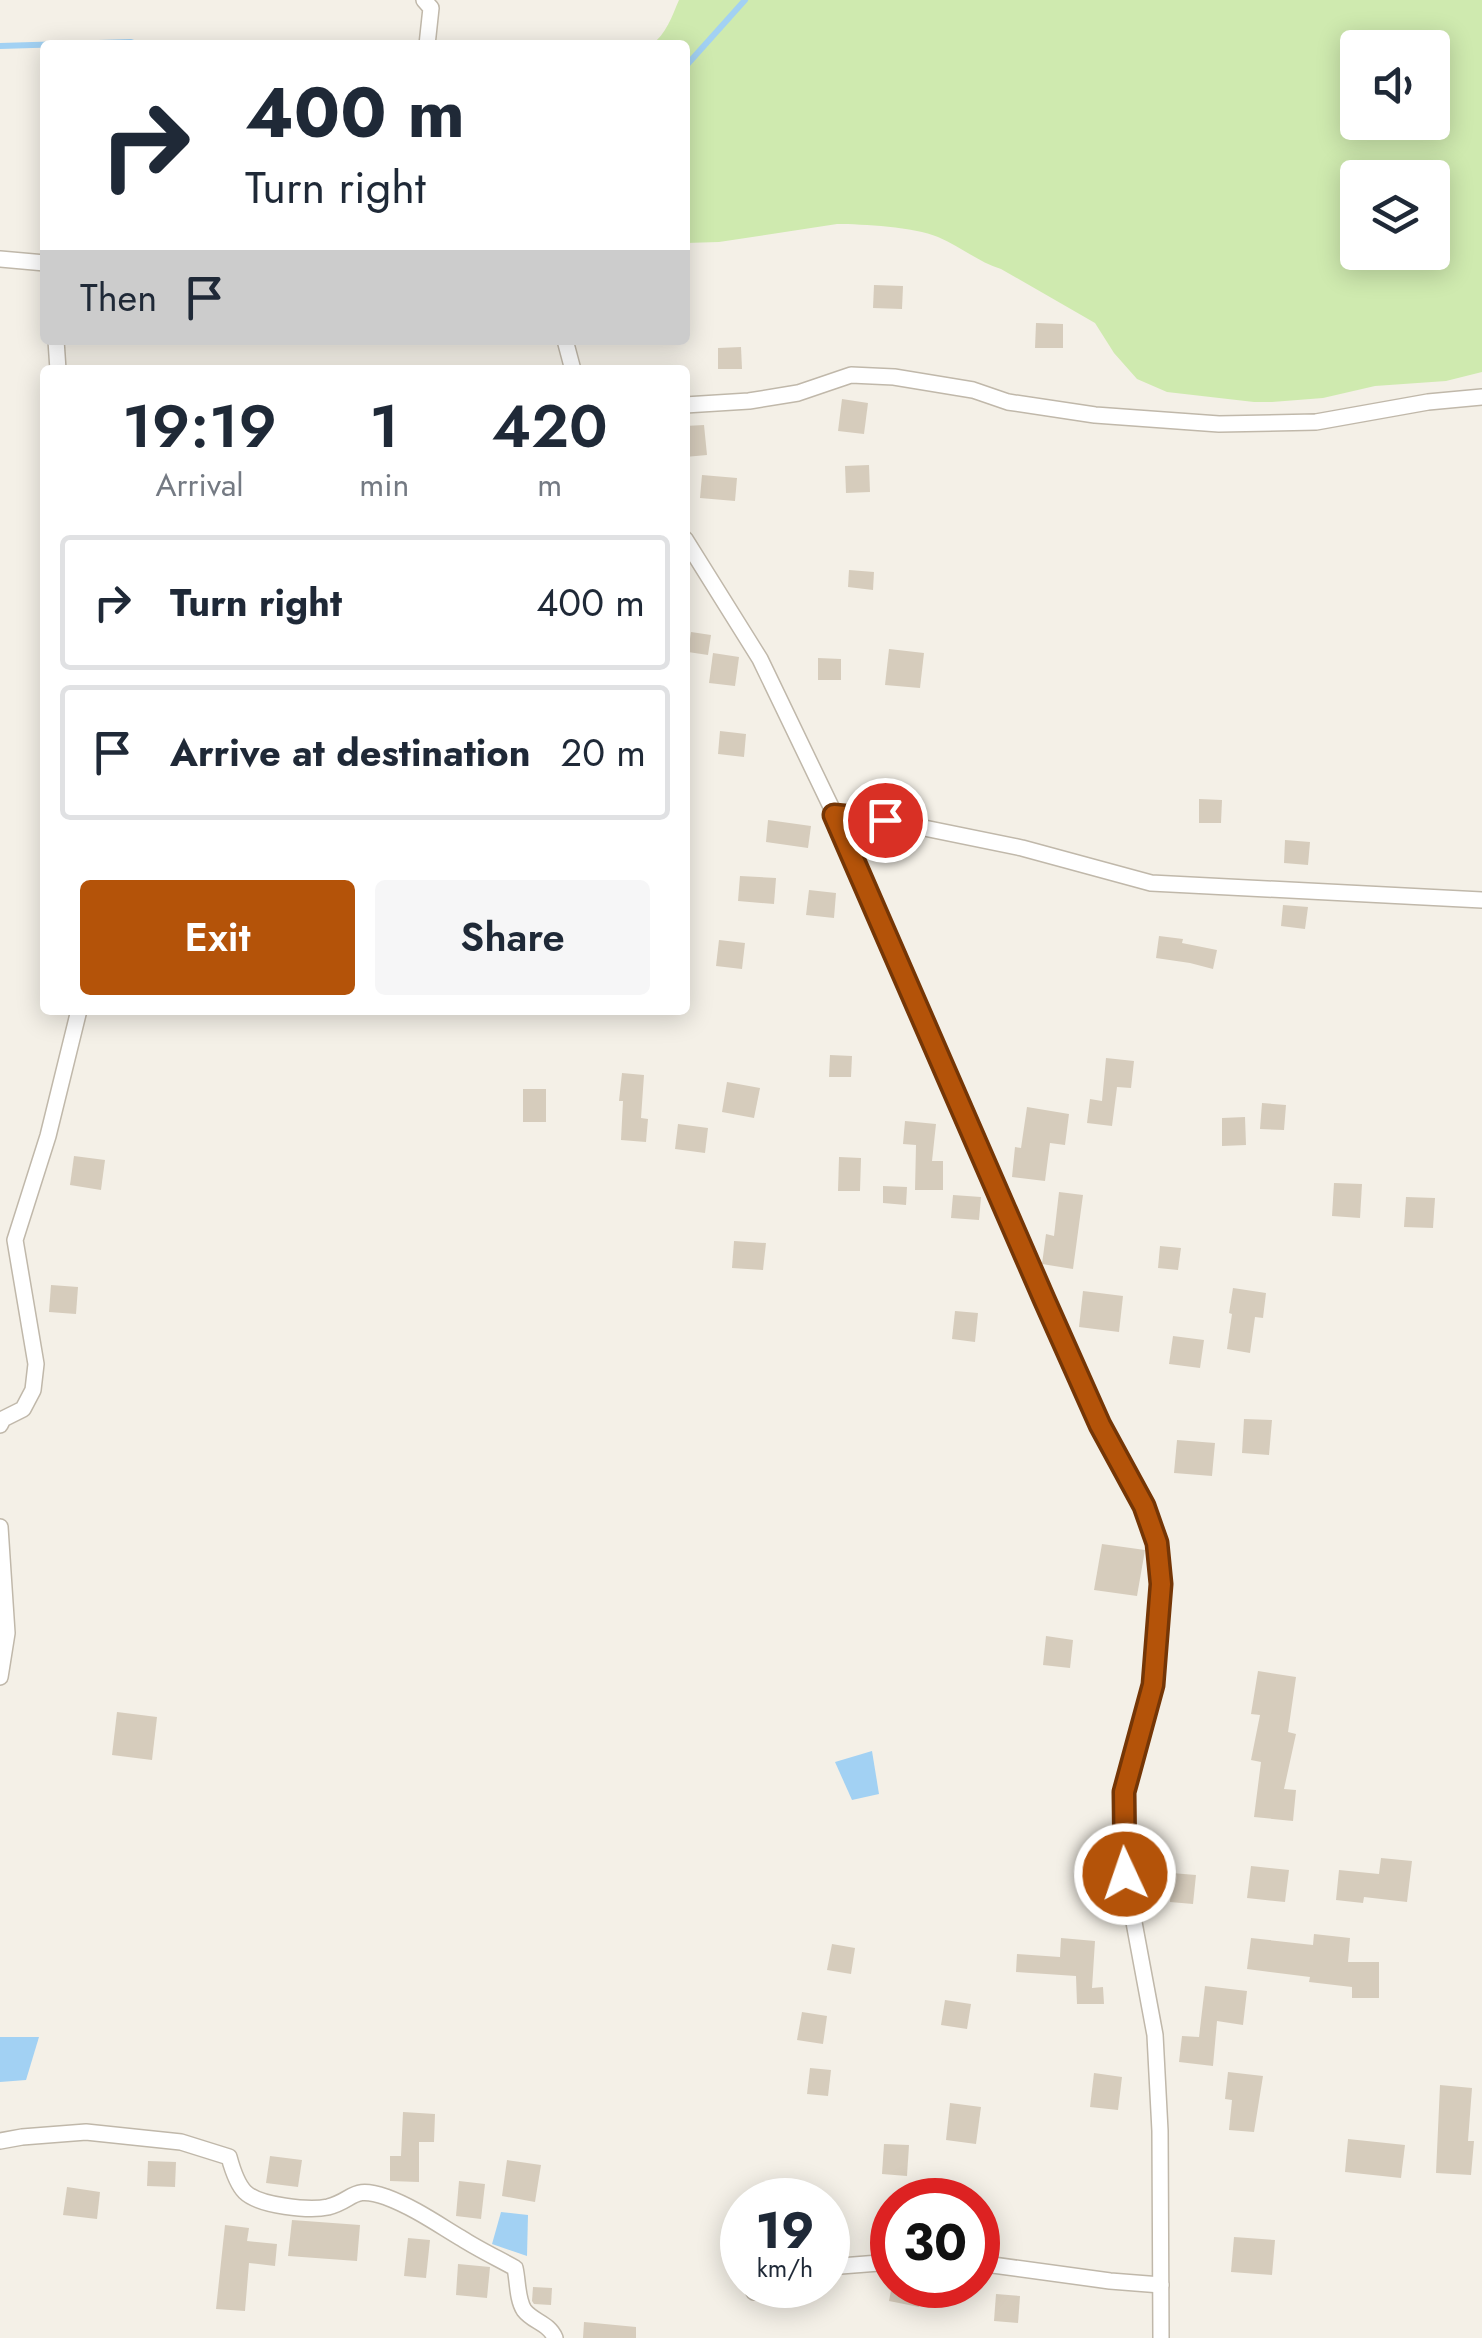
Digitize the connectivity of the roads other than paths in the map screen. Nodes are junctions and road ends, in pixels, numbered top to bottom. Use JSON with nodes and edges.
{"nodes":[{"id":1,"x":424,"y":0,"type":"edge"},
{"id":2,"x":427,"y":40,"type":"edge"},
{"id":3,"x":0,"y":259,"type":"edge"},
{"id":4,"x":40,"y":263,"type":"edge"},
{"id":5,"x":1482,"y":398,"type":"edge"},
{"id":6,"x":690,"y":405,"type":"edge"},
{"id":7,"x":690,"y":546,"type":"edge"},
{"id":8,"x":834,"y":815,"type":"junction"},
{"id":9,"x":1482,"y":900,"type":"edge"},
{"id":10,"x":77,"y":1015,"type":"edge"},
{"id":11,"x":0,"y":1425,"type":"edge"},
{"id":12,"x":0,"y":1528,"type":"edge"},
{"id":13,"x":0,"y":1677,"type":"edge"},
{"id":14,"x":0,"y":2141,"type":"edge"},
{"id":15,"x":1000,"y":2266,"type":"edge"},
{"id":16,"x":1161,"y":2285,"type":"junction"},
{"id":17,"x":554,"y":2338,"type":"edge"},
{"id":18,"x":1161,"y":2338,"type":"edge"}],
"edges":[{"from":1,"to":2,"type":"street"},
{"from":3,"to":4,"type":"street"},
{"from":5,"to":6,"type":"street"},
{"from":7,"to":8,"type":"street"},
{"from":8,"to":9,"type":"street"},
{"from":8,"to":16,"type":"street"},
{"from":10,"to":11,"type":"street"},
{"from":12,"to":13,"type":"street"},
{"from":14,"to":17,"type":"street"},
{"from":15,"to":16,"type":"street"},
{"from":16,"to":18,"type":"street"}]}
